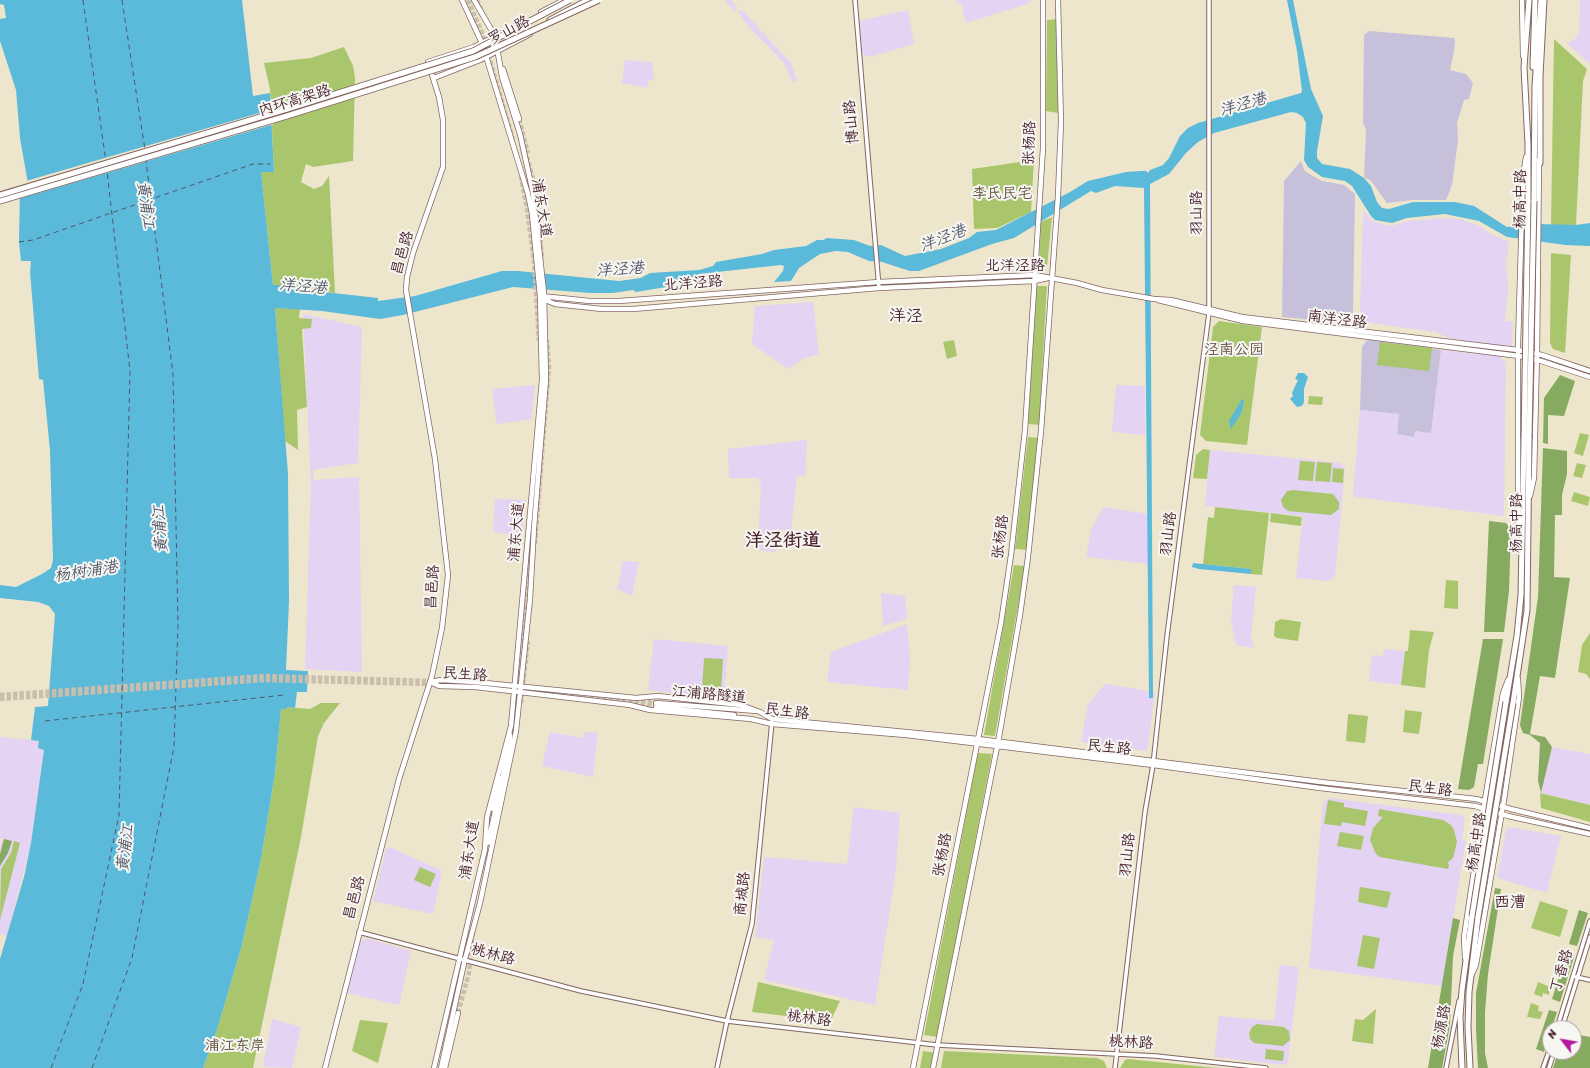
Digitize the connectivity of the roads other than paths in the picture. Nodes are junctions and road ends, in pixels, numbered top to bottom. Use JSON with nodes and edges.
{"nodes":[{"id":1,"x":462,"y":0,"type":"edge"},
{"id":2,"x":474,"y":0,"type":"edge"},
{"id":3,"x":564,"y":0,"type":"edge"},
{"id":4,"x":570,"y":0,"type":"edge"},
{"id":5,"x":588,"y":0,"type":"edge"},
{"id":6,"x":594,"y":0,"type":"edge"},
{"id":7,"x":599,"y":0,"type":"edge"},
{"id":8,"x":855,"y":0,"type":"edge"},
{"id":9,"x":1043,"y":0,"type":"edge"},
{"id":10,"x":1058,"y":0,"type":"edge"},
{"id":11,"x":1209,"y":0,"type":"edge"},
{"id":12,"x":1522,"y":0,"type":"edge"},
{"id":13,"x":1529,"y":0,"type":"edge"},
{"id":14,"x":1535,"y":0,"type":"edge"},
{"id":15,"x":1541,"y":0,"type":"edge"},
{"id":16,"x":1544,"y":0,"type":"edge"},
{"id":17,"x":495,"y":36,"type":"junction"},
{"id":18,"x":482,"y":43,"type":"junction"},
{"id":19,"x":500,"y":48,"type":"junction"},
{"id":20,"x":487,"y":57,"type":"junction"},
{"id":21,"x":1536,"y":61,"type":"junction"},
{"id":22,"x":428,"y":62,"type":"joint"},
{"id":23,"x":501,"y":64,"type":"junction"},
{"id":24,"x":1524,"y":67,"type":"junction"},
{"id":25,"x":434,"y":78,"type":"junction"},
{"id":26,"x":1535,"y":86,"type":"junction"},
{"id":27,"x":519,"y":119,"type":"tunnel mouth"},
{"id":28,"x":1528,"y":144,"type":"junction"},
{"id":29,"x":1540,"y":163,"type":"junction"},
{"id":30,"x":0,"y":195,"type":"edge"},
{"id":31,"x":0,"y":201,"type":"edge"},
{"id":32,"x":1531,"y":201,"type":"junction"},
{"id":33,"x":539,"y":268,"type":"junction"},
{"id":34,"x":1035,"y":275,"type":"junction"},
{"id":35,"x":1052,"y":277,"type":"junction"},
{"id":36,"x":1034,"y":281,"type":"junction"},
{"id":37,"x":879,"y":282,"type":"junction"},
{"id":38,"x":879,"y":288,"type":"junction"},
{"id":39,"x":542,"y":295,"type":"junction"},
{"id":40,"x":1209,"y":311,"type":"junction"},
{"id":41,"x":1518,"y":350,"type":"junction"},
{"id":42,"x":1537,"y":354,"type":"junction"},
{"id":43,"x":1519,"y":356,"type":"junction"},
{"id":44,"x":1537,"y":362,"type":"junction"},
{"id":45,"x":1590,"y":371,"type":"edge"},
{"id":46,"x":1590,"y":378,"type":"edge"},
{"id":47,"x":1527,"y":439,"type":"junction"},
{"id":48,"x":1529,"y":500,"type":"junction"},
{"id":49,"x":1522,"y":536,"type":"junction"},
{"id":50,"x":1511,"y":672,"type":"junction"},
{"id":51,"x":1518,"y":675,"type":"junction"},
{"id":52,"x":430,"y":682,"type":"junction"},
{"id":53,"x":516,"y":689,"type":"junction"},
{"id":54,"x":522,"y":690,"type":"junction"},
{"id":55,"x":760,"y":712,"type":"junction"},
{"id":56,"x":751,"y":719,"type":"junction"},
{"id":57,"x":772,"y":722,"type":"junction"},
{"id":58,"x":511,"y":729,"type":"junction"},
{"id":59,"x":977,"y":742,"type":"junction"},
{"id":60,"x":997,"y":745,"type":"junction"},
{"id":61,"x":1153,"y":763,"type":"junction"},
{"id":62,"x":1484,"y":800,"type":"junction"},
{"id":63,"x":1502,"y":806,"type":"junction"},
{"id":64,"x":493,"y":809,"type":"tunnel mouth"},
{"id":65,"x":1483,"y":809,"type":"junction"},
{"id":66,"x":1502,"y":814,"type":"junction"},
{"id":67,"x":1590,"y":828,"type":"edge"},
{"id":68,"x":1590,"y":834,"type":"edge"},
{"id":69,"x":485,"y":849,"type":"junction"},
{"id":70,"x":1475,"y":916,"type":"junction"},
{"id":71,"x":1590,"y":921,"type":"edge"},
{"id":72,"x":359,"y":932,"type":"junction"},
{"id":73,"x":1590,"y":937,"type":"edge"},
{"id":74,"x":462,"y":959,"type":"junction"},
{"id":75,"x":1465,"y":960,"type":"junction"},
{"id":76,"x":1573,"y":976,"type":"junction"},
{"id":77,"x":1578,"y":977,"type":"junction"},
{"id":78,"x":1590,"y":980,"type":"edge"},
{"id":79,"x":1470,"y":981,"type":"junction"},
{"id":80,"x":1462,"y":990,"type":"junction"},
{"id":81,"x":458,"y":1013,"type":"tunnel mouth"},
{"id":82,"x":1559,"y":1020,"type":"edge"},
{"id":83,"x":1565,"y":1020,"type":"edge"},
{"id":84,"x":727,"y":1021,"type":"junction"},
{"id":85,"x":918,"y":1043,"type":"junction"},
{"id":86,"x":937,"y":1045,"type":"junction"},
{"id":87,"x":1115,"y":1054,"type":"junction"},
{"id":88,"x":325,"y":1068,"type":"edge"},
{"id":89,"x":434,"y":1068,"type":"edge"},
{"id":90,"x":441,"y":1068,"type":"edge"},
{"id":91,"x":445,"y":1068,"type":"edge"},
{"id":92,"x":717,"y":1068,"type":"edge"},
{"id":93,"x":913,"y":1068,"type":"edge"},
{"id":94,"x":933,"y":1068,"type":"edge"},
{"id":95,"x":1115,"y":1068,"type":"edge"},
{"id":96,"x":1266,"y":1068,"type":"edge"},
{"id":97,"x":1446,"y":1068,"type":"edge"},
{"id":98,"x":1462,"y":1068,"type":"edge"},
{"id":99,"x":1470,"y":1068,"type":"edge"}],
"edges":[{"from":1,"to":18,"type":"main road","name":"浦东大道"},
{"from":2,"to":17,"type":"main road","name":"浦东大道"},
{"from":3,"to":17,"type":"main road","name":"罗山路"},
{"from":4,"to":30,"type":"highway","name":"内环高架路","bridge":true},
{"from":5,"to":19,"type":"highway","name":"内环高架路","bridge":true},
{"from":6,"to":19,"type":"main road","name":"罗山路"},
{"from":7,"to":19,"type":"highway","bridge":true},
{"from":8,"to":37,"type":"street","name":"博山路"},
{"from":9,"to":34,"type":"main road","name":"张杨路"},
{"from":10,"to":35,"type":"main road","name":"张杨路"},
{"from":11,"to":40,"type":"street","name":"羽山路"},
{"from":12,"to":24,"type":"main road"},
{"from":13,"to":24,"type":"highway","name":"杨高中路"},
{"from":14,"to":26,"type":"highway"},
{"from":15,"to":21,"type":"highway","name":"杨高中路"},
{"from":16,"to":29,"type":"highway"},
{"from":17,"to":18,"type":"main road","name":"罗山路"},
{"from":17,"to":19,"type":"main road","name":"浦东大道"},
{"from":18,"to":20,"type":"main road","name":"浦东大道"},
{"from":18,"to":22,"type":"main road","name":"罗山路"},
{"from":19,"to":20,"type":"main road","name":"罗山路"},
{"from":19,"to":23,"type":"main road","name":"浦东大道"},
{"from":19,"to":31,"type":"highway","name":"内环高架路","bridge":true},
{"from":20,"to":25,"type":"main road","name":"罗山路"},
{"from":20,"to":33,"type":"main road","name":"浦东大道"},
{"from":21,"to":26,"type":"highway","name":"杨高中路"},
{"from":21,"to":29,"type":"main road","name":"杨高中路"},
{"from":22,"to":25,"type":"main road","name":"昌邑路"},
{"from":23,"to":27,"type":"main road"},
{"from":23,"to":33,"type":"main road","name":"浦东大道"},
{"from":24,"to":28,"type":"highway","name":"杨高中路"},
{"from":25,"to":52,"type":"main road","name":"昌邑路"},
{"from":26,"to":32,"type":"highway","name":"杨高中路"},
{"from":28,"to":32,"type":"highway","name":"杨高中路"},
{"from":28,"to":41,"type":"main road","name":"杨高中路"},
{"from":29,"to":42,"type":"main road","name":"杨高中路"},
{"from":32,"to":47,"type":"highway","name":"杨高中路","bridge":true},
{"from":33,"to":39,"type":"main road","name":"浦东大道"},
{"from":34,"to":35,"type":"main road","name":"北洋泾路"},
{"from":34,"to":36,"type":"main road","name":"张杨路"},
{"from":34,"to":37,"type":"main road","name":"北洋泾路"},
{"from":35,"to":36,"type":"main road","name":"北洋泾路"},
{"from":35,"to":40,"type":"main road","name":"南洋泾路"},
{"from":35,"to":60,"type":"main road","name":"张杨路"},
{"from":36,"to":38,"type":"main road","name":"北洋泾路"},
{"from":36,"to":59,"type":"main road","name":"张杨路"},
{"from":37,"to":38,"type":"street","name":"博山路"},
{"from":37,"to":39,"type":"main road","name":"北洋泾路"},
{"from":38,"to":39,"type":"main road","name":"北洋泾路"},
{"from":39,"to":53,"type":"main road","name":"浦东大道"},
{"from":39,"to":54,"type":"main road","name":"浦东大道"},
{"from":40,"to":41,"type":"main road","name":"南洋泾路"},
{"from":40,"to":43,"type":"main road","name":"南洋泾路"},
{"from":40,"to":61,"type":"street","name":"羽山路"},
{"from":41,"to":42,"type":"main road","name":"南洋泾路"},
{"from":41,"to":43,"type":"main road","name":"杨高中路"},
{"from":42,"to":44,"type":"main road","name":"杨高中路"},
{"from":42,"to":45,"type":"main road","name":"南洋泾路"},
{"from":43,"to":44,"type":"main road","name":"南洋泾路"},
{"from":43,"to":49,"type":"main road","name":"杨高中路"},
{"from":44,"to":46,"type":"main road","name":"南洋泾路"},
{"from":44,"to":48,"type":"main road","name":"杨高中路"},
{"from":47,"to":48,"type":"highway","name":"杨高中路"},
{"from":47,"to":49,"type":"highway","name":"杨高中路"},
{"from":48,"to":51,"type":"highway","name":"杨高中路"},
{"from":49,"to":50,"type":"highway","name":"杨高中路"},
{"from":50,"to":62,"type":"main road","name":"杨高中路"},
{"from":50,"to":70,"type":"highway","name":"杨高中路","bridge":true},
{"from":51,"to":63,"type":"main road","name":"杨高中路"},
{"from":51,"to":70,"type":"highway","name":"杨高中路","bridge":true},
{"from":52,"to":53,"type":"main road","name":"民生路"},
{"from":52,"to":72,"type":"main road","name":"昌邑路"},
{"from":53,"to":54,"type":"main road","name":"民生路"},
{"from":53,"to":58,"type":"main road","name":"浦东大道"},
{"from":54,"to":55,"type":"main road","name":"民生路"},
{"from":54,"to":56,"type":"main road","name":"民生路"},
{"from":54,"to":74,"type":"main road","name":"浦东大道"},
{"from":55,"to":56,"type":"main road","name":"江浦路隧道"},
{"from":55,"to":57,"type":"main road","name":"民生路"},
{"from":56,"to":57,"type":"main road","name":"民生路"},
{"from":57,"to":59,"type":"main road","name":"民生路"},
{"from":57,"to":84,"type":"street","name":"商城路"},
{"from":58,"to":64,"type":"main road"},
{"from":58,"to":69,"type":"main road"},
{"from":58,"to":69,"type":"main road","name":"浦东大道"},
{"from":59,"to":60,"type":"main road","name":"民生路"},
{"from":59,"to":85,"type":"main road","name":"张杨路"},
{"from":60,"to":61,"type":"main road","name":"民生路"},
{"from":60,"to":86,"type":"main road","name":"张杨路"},
{"from":61,"to":62,"type":"main road","name":"民生路"},
{"from":61,"to":65,"type":"main road","name":"民生路"},
{"from":61,"to":87,"type":"street","name":"羽山路"},
{"from":62,"to":63,"type":"main road","name":"民生路"},
{"from":62,"to":65,"type":"main road","name":"杨高中路"},
{"from":63,"to":66,"type":"main road","name":"杨高中路"},
{"from":63,"to":67,"type":"main road","name":"民生路"},
{"from":65,"to":66,"type":"main road","name":"民生路"},
{"from":65,"to":75,"type":"main road","name":"杨高中路"},
{"from":66,"to":68,"type":"main road","name":"民生路"},
{"from":66,"to":79,"type":"main road","name":"杨高中路"},
{"from":69,"to":74,"type":"main road","name":"浦东大道"},
{"from":70,"to":75,"type":"highway","name":"杨高中路"},
{"from":70,"to":79,"type":"highway","name":"杨高中路"},
{"from":71,"to":76,"type":"street","name":"丁香路"},
{"from":72,"to":74,"type":"street","name":"桃林路"},
{"from":72,"to":88,"type":"main road","name":"昌邑路"},
{"from":73,"to":77,"type":"street","name":"丁香路"},
{"from":74,"to":84,"type":"street","name":"桃林路"},
{"from":74,"to":89,"type":"main road","name":"浦东大道"},
{"from":74,"to":90,"type":"main road","name":"浦东大道"},
{"from":75,"to":80,"type":"highway","name":"杨高中路"},
{"from":76,"to":77,"type":"street"},
{"from":76,"to":82,"type":"street","name":"丁香路"},
{"from":77,"to":78,"type":"street"},
{"from":77,"to":83,"type":"street","name":"丁香路"},
{"from":79,"to":99,"type":"highway","name":"杨高中路"},
{"from":80,"to":97,"type":"street","name":"杨源路"},
{"from":80,"to":98,"type":"highway","name":"杨高中路"},
{"from":81,"to":91,"type":"main road"},
{"from":84,"to":85,"type":"street","name":"桃林路"},
{"from":84,"to":92,"type":"street","name":"商城路"},
{"from":85,"to":86,"type":"street","name":"桃林路"},
{"from":85,"to":93,"type":"main road","name":"张杨路"},
{"from":86,"to":87,"type":"street","name":"桃林路"},
{"from":86,"to":94,"type":"main road","name":"张杨路"},
{"from":87,"to":95,"type":"street","name":"羽山路"},
{"from":87,"to":96,"type":"street","name":"桃林路"}]}
